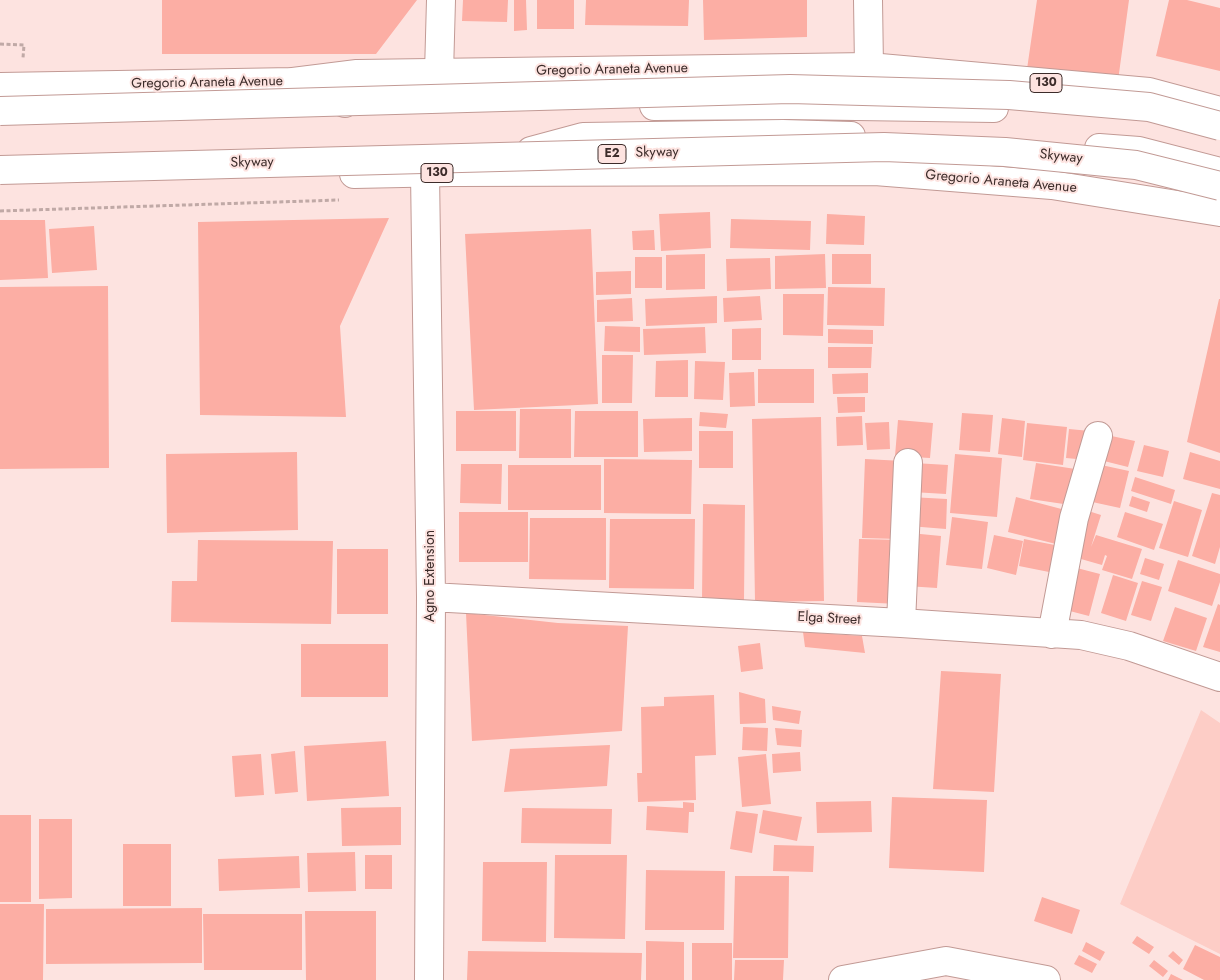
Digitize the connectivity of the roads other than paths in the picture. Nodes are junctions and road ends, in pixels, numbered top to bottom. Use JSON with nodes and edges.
{"nodes":[{"id":1,"x":441,"y":0,"type":"edge"},
{"id":2,"x":868,"y":0,"type":"edge"},
{"id":3,"x":869,"y":67,"type":"junction"},
{"id":4,"x":439,"y":73,"type":"junction"},
{"id":5,"x":293,"y":82,"type":"junction"},
{"id":6,"x":0,"y":88,"type":"edge"},
{"id":7,"x":0,"y":111,"type":"edge"},
{"id":8,"x":1220,"y":111,"type":"edge"},
{"id":9,"x":1220,"y":126,"type":"edge"},
{"id":10,"x":1220,"y":139,"type":"edge"},
{"id":11,"x":0,"y":170,"type":"edge"},
{"id":12,"x":452,"y":172,"type":"junction"},
{"id":13,"x":1220,"y":172,"type":"edge"},
{"id":14,"x":425,"y":173,"type":"junction"},
{"id":15,"x":0,"y":182,"type":"edge"},
{"id":16,"x":1220,"y":186,"type":"edge"},
{"id":17,"x":1220,"y":212,"type":"edge"},
{"id":18,"x":1098,"y":436,"type":"dead end"},
{"id":19,"x":908,"y":463,"type":"dead end"},
{"id":20,"x":431,"y":597,"type":"junction"},
{"id":21,"x":901,"y":623,"type":"junction"},
{"id":22,"x":1052,"y":634,"type":"junction"},
{"id":23,"x":1220,"y":676,"type":"edge"},
{"id":24,"x":429,"y":980,"type":"edge"},
{"id":25,"x":843,"y":980,"type":"edge"},
{"id":26,"x":1046,"y":980,"type":"edge"}],
"edges":[{"from":1,"to":4,"type":"main road"},
{"from":2,"to":3,"type":"main road"},
{"from":3,"to":4,"type":"main road","name":"Gregorio Araneta Avenue","number":"130"},
{"from":3,"to":8,"type":"main road","name":"Gregorio Araneta Avenue","number":"130"},
{"from":4,"to":5,"type":"main road","name":"Gregorio Araneta Avenue","number":"130"},
{"from":5,"to":6,"type":"main road","name":"Gregorio Araneta Avenue","number":"130"},
{"from":5,"to":10,"type":"main road"},
{"from":7,"to":9,"type":"main road","bridge":true},
{"from":11,"to":16,"type":"main road","name":"Skyway","number":"E2","bridge":true},
{"from":12,"to":13,"type":"main road"},
{"from":12,"to":14,"type":"main road","name":"Gregorio Araneta Avenue","number":"130"},
{"from":12,"to":17,"type":"main road","name":"Gregorio Araneta Avenue","number":"130"},
{"from":14,"to":15,"type":"main road","name":"Gregorio Araneta Avenue","number":"130"},
{"from":14,"to":20,"type":"main road","name":"Agno Extension"},
{"from":18,"to":22,"type":"main road"},
{"from":19,"to":21,"type":"main road"},
{"from":20,"to":21,"type":"main road","name":"Elga Street"},
{"from":20,"to":24,"type":"main road","name":"Agno Extension"},
{"from":21,"to":22,"type":"main road","name":"Elga Street"},
{"from":22,"to":23,"type":"main road","name":"Elga Street"},
{"from":25,"to":26,"type":"main road"}]}
